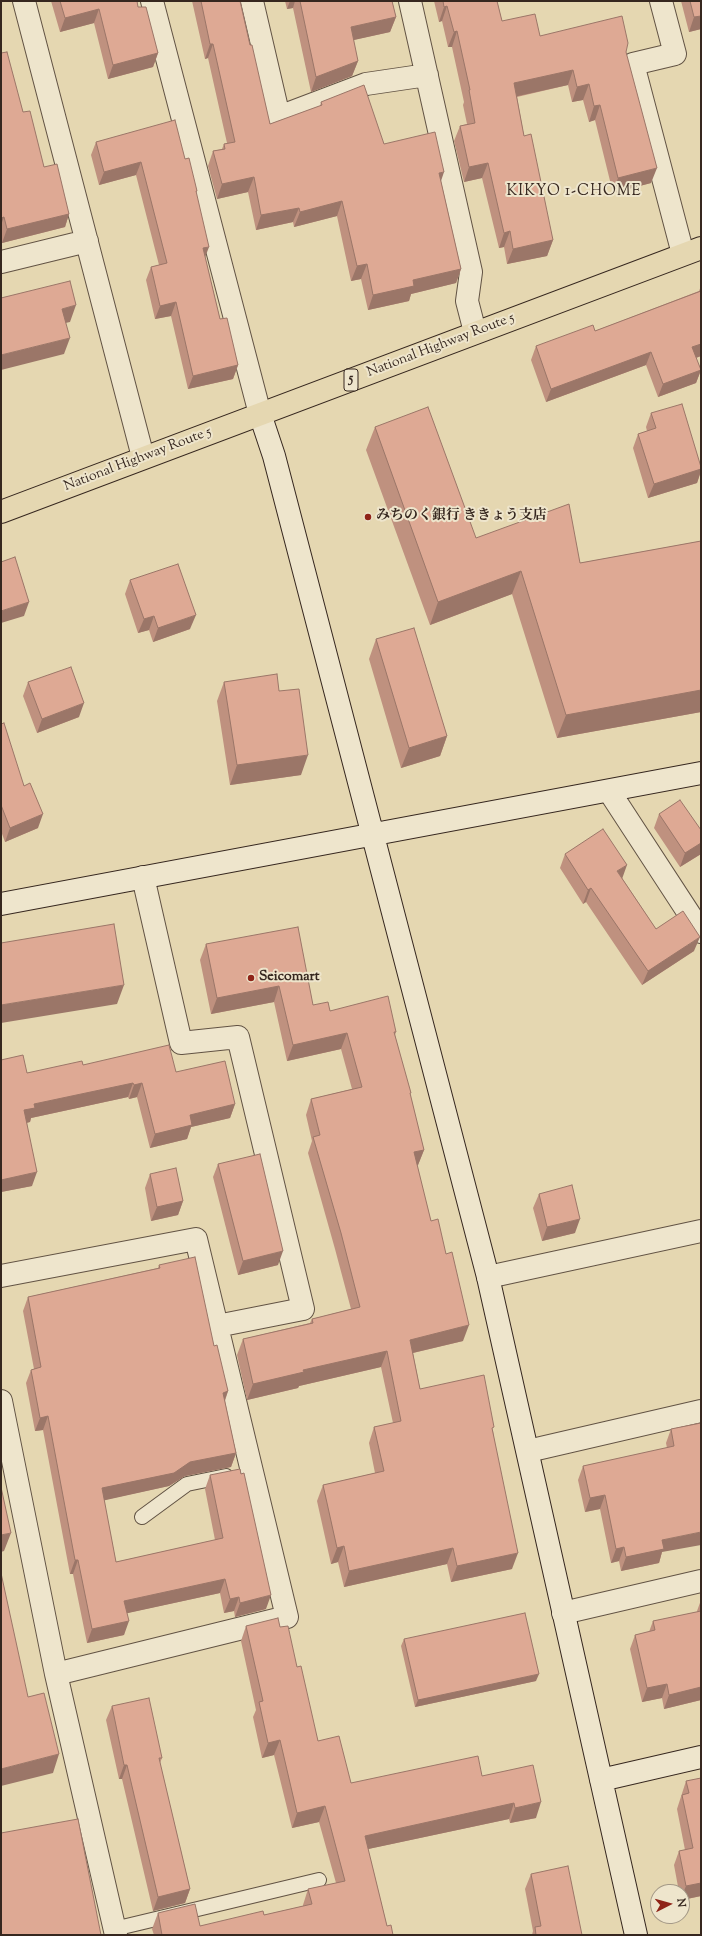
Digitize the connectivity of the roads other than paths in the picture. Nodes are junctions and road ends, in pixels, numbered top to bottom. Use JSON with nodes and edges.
{"nodes":[{"id":1,"x":24,"y":1,"type":"edge"},
{"id":2,"x":152,"y":1,"type":"edge"},
{"id":3,"x":252,"y":1,"type":"edge"},
{"id":4,"x":410,"y":1,"type":"edge"},
{"id":5,"x":661,"y":1,"type":"edge"},
{"id":6,"x":427,"y":75,"type":"junction"},
{"id":7,"x":87,"y":241,"type":"junction"},
{"id":8,"x":692,"y":251,"type":"edge"},
{"id":9,"x":1,"y":262,"type":"edge"},
{"id":10,"x":475,"y":332,"type":"junction"},
{"id":11,"x":260,"y":414,"type":"junction"},
{"id":12,"x":143,"y":457,"type":"junction"},
{"id":13,"x":1,"y":512,"type":"edge"},
{"id":14,"x":701,"y":773,"type":"edge"},
{"id":15,"x":609,"y":790,"type":"junction"},
{"id":16,"x":372,"y":835,"type":"junction"},
{"id":17,"x":143,"y":877,"type":"junction"},
{"id":18,"x":1,"y":904,"type":"edge"},
{"id":19,"x":701,"y":932,"type":"edge"},
{"id":20,"x":701,"y":1231,"type":"edge"},
{"id":21,"x":1,"y":1276,"type":"edge"},
{"id":22,"x":488,"y":1277,"type":"junction"},
{"id":23,"x":217,"y":1326,"type":"junction"},
{"id":24,"x":1,"y":1401,"type":"edge"},
{"id":25,"x":701,"y":1411,"type":"edge"},
{"id":26,"x":528,"y":1451,"type":"junction"},
{"id":27,"x":252,"y":1471,"type":"junction"},
{"id":28,"x":142,"y":1517,"type":"dead end"},
{"id":29,"x":701,"y":1581,"type":"edge"},
{"id":30,"x":563,"y":1613,"type":"junction"},
{"id":31,"x":56,"y":1674,"type":"junction"},
{"id":32,"x":701,"y":1757,"type":"edge"},
{"id":33,"x":600,"y":1780,"type":"junction"},
{"id":34,"x":319,"y":1880,"type":"dead end"},
{"id":35,"x":115,"y":1932,"type":"edge"},
{"id":36,"x":636,"y":1935,"type":"edge"}],
"edges":[{"from":1,"to":7,"type":"street"},
{"from":2,"to":11,"type":"street"},
{"from":3,"to":6,"type":"street"},
{"from":4,"to":6,"type":"street"},
{"from":5,"to":8,"type":"street"},
{"from":6,"to":10,"type":"street"},
{"from":7,"to":9,"type":"street"},
{"from":7,"to":12,"type":"street"},
{"from":8,"to":10,"type":"highway","name":"National Highway Route 5","number":"5"},
{"from":10,"to":11,"type":"highway","name":"National Highway Route 5","number":"5"},
{"from":11,"to":12,"type":"highway","name":"National Highway Route 5","number":"5"},
{"from":11,"to":16,"type":"street"},
{"from":12,"to":13,"type":"highway","name":"National Highway Route 5","number":"5"},
{"from":14,"to":15,"type":"street"},
{"from":15,"to":16,"type":"street"},
{"from":15,"to":19,"type":"street"},
{"from":16,"to":17,"type":"street"},
{"from":16,"to":22,"type":"street"},
{"from":17,"to":18,"type":"street"},
{"from":17,"to":23,"type":"street"},
{"from":20,"to":22,"type":"street"},
{"from":21,"to":23,"type":"street"},
{"from":22,"to":26,"type":"street"},
{"from":23,"to":27,"type":"street"},
{"from":24,"to":31,"type":"street"},
{"from":25,"to":26,"type":"street"},
{"from":26,"to":30,"type":"street"},
{"from":27,"to":28,"type":"lane"},
{"from":27,"to":31,"type":"street"},
{"from":29,"to":30,"type":"street"},
{"from":30,"to":33,"type":"street"},
{"from":31,"to":35,"type":"street"},
{"from":32,"to":33,"type":"street"},
{"from":33,"to":36,"type":"street"},
{"from":34,"to":35,"type":"lane"}]}
